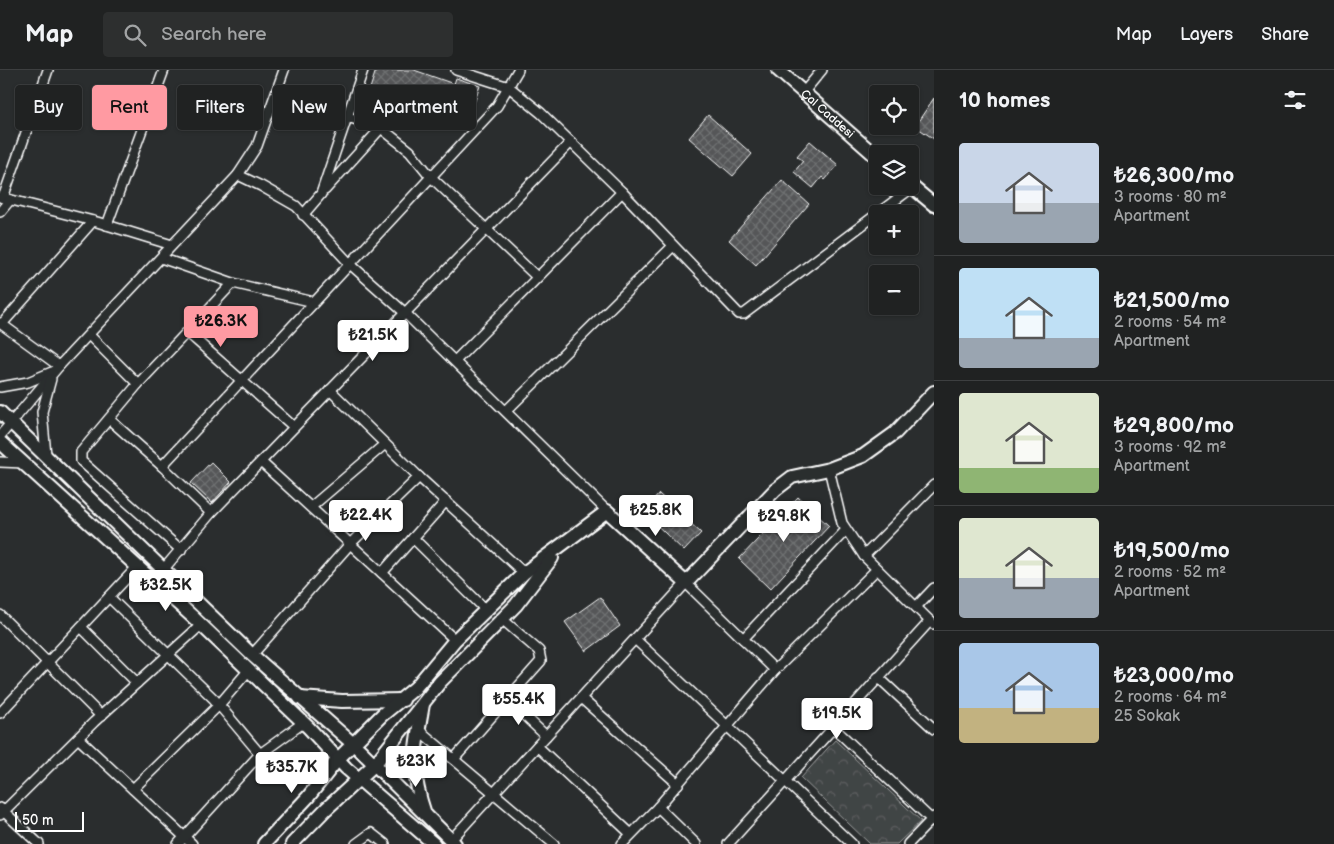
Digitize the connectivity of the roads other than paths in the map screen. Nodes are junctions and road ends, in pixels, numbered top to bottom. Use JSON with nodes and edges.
{"nodes":[{"id":1,"x":48,"y":70,"type":"edge"},
{"id":2,"x":164,"y":70,"type":"edge"},
{"id":3,"x":284,"y":70,"type":"edge"},
{"id":4,"x":363,"y":70,"type":"edge"},
{"id":5,"x":456,"y":70,"type":"edge"},
{"id":6,"x":518,"y":70,"type":"edge"},
{"id":7,"x":778,"y":70,"type":"edge"},
{"id":8,"x":822,"y":70,"type":"edge"},
{"id":9,"x":509,"y":87,"type":"junction"},
{"id":10,"x":803,"y":93,"type":"junction"},
{"id":11,"x":348,"y":117,"type":"junction"},
{"id":12,"x":355,"y":119,"type":"edge"},
{"id":13,"x":379,"y":130,"type":"edge"},
{"id":14,"x":384,"y":130,"type":"edge"},
{"id":15,"x":571,"y":142,"type":"junction"},
{"id":16,"x":869,"y":150,"type":"edge"},
{"id":17,"x":238,"y":175,"type":"junction"},
{"id":18,"x":431,"y":177,"type":"junction"},
{"id":19,"x":622,"y":192,"type":"junction"},
{"id":20,"x":919,"y":192,"type":"edge"},
{"id":21,"x":321,"y":194,"type":"junction"},
{"id":22,"x":900,"y":195,"type":"edge"},
{"id":23,"x":4,"y":198,"type":"edge"},
{"id":24,"x":934,"y":204,"type":"edge"},
{"id":25,"x":0,"y":212,"type":"edge"},
{"id":26,"x":303,"y":215,"type":"junction"},
{"id":27,"x":93,"y":221,"type":"junction"},
{"id":28,"x":107,"y":225,"type":"junction"},
{"id":29,"x":485,"y":230,"type":"junction"},
{"id":30,"x":172,"y":245,"type":"junction"},
{"id":31,"x":673,"y":246,"type":"junction"},
{"id":32,"x":161,"y":258,"type":"junction"},
{"id":33,"x":350,"y":264,"type":"junction"},
{"id":34,"x":537,"y":278,"type":"junction"},
{"id":35,"x":233,"y":283,"type":"junction"},
{"id":36,"x":314,"y":302,"type":"junction"},
{"id":37,"x":404,"y":312,"type":"junction"},
{"id":38,"x":1,"y":324,"type":"edge"},
{"id":39,"x":186,"y":332,"type":"junction"},
{"id":40,"x":89,"y":335,"type":"junction"},
{"id":41,"x":455,"y":361,"type":"junction"},
{"id":42,"x":56,"y":369,"type":"junction"},
{"id":43,"x":239,"y":381,"type":"junction"},
{"id":44,"x":138,"y":384,"type":"junction"},
{"id":45,"x":0,"y":387,"type":"edge"},
{"id":46,"x":330,"y":390,"type":"junction"},
{"id":47,"x":934,"y":392,"type":"edge"},
{"id":48,"x":506,"y":411,"type":"junction"},
{"id":49,"x":0,"y":412,"type":"edge"},
{"id":50,"x":109,"y":419,"type":"junction"},
{"id":51,"x":12,"y":423,"type":"junction"},
{"id":52,"x":294,"y":427,"type":"junction"},
{"id":53,"x":0,"y":436,"type":"edge"},
{"id":54,"x":0,"y":442,"type":"edge"},
{"id":55,"x":385,"y":444,"type":"junction"},
{"id":56,"x":46,"y":455,"type":"junction"},
{"id":57,"x":0,"y":462,"type":"edge"},
{"id":58,"x":261,"y":462,"type":"junction"},
{"id":59,"x":24,"y":463,"type":"junction"},
{"id":60,"x":162,"y":466,"type":"junction"},
{"id":61,"x":829,"y":469,"type":"junction"},
{"id":62,"x":419,"y":477,"type":"junction"},
{"id":63,"x":934,"y":485,"type":"edge"},
{"id":64,"x":446,"y":501,"type":"junction"},
{"id":65,"x":312,"y":507,"type":"junction"},
{"id":66,"x":607,"y":511,"type":"junction"},
{"id":67,"x":211,"y":513,"type":"junction"},
{"id":68,"x":846,"y":530,"type":"junction"},
{"id":69,"x":413,"y":538,"type":"junction"},
{"id":70,"x":350,"y":544,"type":"junction"},
{"id":71,"x":559,"y":548,"type":"junction"},
{"id":72,"x":181,"y":550,"type":"junction"},
{"id":73,"x":864,"y":556,"type":"junction"},
{"id":74,"x":137,"y":567,"type":"junction"},
{"id":75,"x":877,"y":569,"type":"junction"},
{"id":76,"x":163,"y":570,"type":"junction"},
{"id":77,"x":382,"y":573,"type":"junction"},
{"id":78,"x":524,"y":573,"type":"junction"},
{"id":79,"x":686,"y":583,"type":"junction"},
{"id":80,"x":934,"y":588,"type":"edge"},
{"id":81,"x":109,"y":597,"type":"junction"},
{"id":82,"x":916,"y":607,"type":"junction"},
{"id":83,"x":486,"y":610,"type":"junction"},
{"id":84,"x":0,"y":615,"type":"edge"},
{"id":85,"x":502,"y":619,"type":"junction"},
{"id":86,"x":932,"y":623,"type":"edge"},
{"id":87,"x":201,"y":626,"type":"junction"},
{"id":88,"x":82,"y":627,"type":"junction"},
{"id":89,"x":635,"y":639,"type":"junction"},
{"id":90,"x":743,"y":639,"type":"junction"},
{"id":91,"x":455,"y":640,"type":"junction"},
{"id":92,"x":168,"y":655,"type":"junction"},
{"id":93,"x":252,"y":656,"type":"junction"},
{"id":94,"x":48,"y":663,"type":"junction"},
{"id":95,"x":775,"y":670,"type":"junction"},
{"id":96,"x":248,"y":671,"type":"junction"},
{"id":97,"x":878,"y":677,"type":"junction"},
{"id":98,"x":137,"y":683,"type":"junction"},
{"id":99,"x":300,"y":698,"type":"junction"},
{"id":100,"x":580,"y":698,"type":"junction"},
{"id":101,"x":507,"y":699,"type":"junction"},
{"id":102,"x":403,"y":700,"type":"junction"},
{"id":103,"x":424,"y":702,"type":"junction"},
{"id":104,"x":219,"y":705,"type":"junction"},
{"id":105,"x":0,"y":713,"type":"edge"},
{"id":106,"x":101,"y":716,"type":"junction"},
{"id":107,"x":303,"y":723,"type":"junction"},
{"id":108,"x":727,"y":727,"type":"junction"},
{"id":109,"x":833,"y":727,"type":"junction"},
{"id":110,"x":934,"y":729,"type":"edge"},
{"id":111,"x":419,"y":730,"type":"junction"},
{"id":112,"x":546,"y":736,"type":"junction"},
{"id":113,"x":78,"y":738,"type":"junction"},
{"id":114,"x":537,"y":746,"type":"junction"},
{"id":115,"x":357,"y":747,"type":"junction"},
{"id":116,"x":260,"y":754,"type":"junction"},
{"id":117,"x":454,"y":759,"type":"junction"},
{"id":118,"x":342,"y":764,"type":"junction"},
{"id":119,"x":374,"y":765,"type":"junction"},
{"id":120,"x":359,"y":780,"type":"junction"},
{"id":121,"x":784,"y":780,"type":"junction"},
{"id":122,"x":678,"y":784,"type":"junction"},
{"id":123,"x":132,"y":789,"type":"junction"},
{"id":124,"x":494,"y":793,"type":"junction"},
{"id":125,"x":658,"y":807,"type":"junction"},
{"id":126,"x":1,"y":811,"type":"edge"},
{"id":127,"x":426,"y":816,"type":"junction"},
{"id":128,"x":933,"y":819,"type":"edge"},
{"id":129,"x":632,"y":834,"type":"junction"},
{"id":130,"x":185,"y":836,"type":"junction"},
{"id":131,"x":453,"y":842,"type":"edge"},
{"id":132,"x":39,"y":844,"type":"edge"},
{"id":133,"x":178,"y":844,"type":"edge"},
{"id":134,"x":192,"y":844,"type":"edge"},
{"id":135,"x":264,"y":844,"type":"edge"},
{"id":136,"x":292,"y":844,"type":"edge"},
{"id":137,"x":356,"y":844,"type":"edge"},
{"id":138,"x":385,"y":844,"type":"edge"},
{"id":139,"x":434,"y":844,"type":"edge"},
{"id":140,"x":554,"y":844,"type":"edge"},
{"id":141,"x":622,"y":844,"type":"edge"},
{"id":142,"x":696,"y":844,"type":"edge"},
{"id":143,"x":728,"y":844,"type":"edge"},
{"id":144,"x":852,"y":844,"type":"edge"},
{"id":145,"x":908,"y":844,"type":"edge"}],
"edges":[{"from":1,"to":23,"type":"street"},
{"from":2,"to":28,"type":"street"},
{"from":3,"to":17,"type":"street"},
{"from":4,"to":11,"type":"street"},
{"from":5,"to":9,"type":"street"},
{"from":6,"to":9,"type":"street"},
{"from":7,"to":10,"type":"street","name":"Çal Caddesi"},
{"from":8,"to":10,"type":"street"},
{"from":9,"to":15,"type":"street"},
{"from":9,"to":18,"type":"street"},
{"from":10,"to":16,"type":"street","name":"Çal Caddesi"},
{"from":11,"to":12,"type":"street"},
{"from":11,"to":21,"type":"street"},
{"from":13,"to":21,"type":"street"},
{"from":14,"to":18,"type":"street"},
{"from":15,"to":19,"type":"street"},
{"from":15,"to":29,"type":"street"},
{"from":17,"to":26,"type":"street"},
{"from":17,"to":30,"type":"street"},
{"from":18,"to":29,"type":"street"},
{"from":18,"to":33,"type":"street"},
{"from":19,"to":31,"type":"street"},
{"from":19,"to":34,"type":"street"},
{"from":20,"to":24,"type":"street"},
{"from":21,"to":26,"type":"street"},
{"from":22,"to":31,"type":"street"},
{"from":23,"to":25,"type":"street"},
{"from":23,"to":27,"type":"street"},
{"from":26,"to":33,"type":"street"},
{"from":27,"to":28,"type":"street"},
{"from":27,"to":38,"type":"street"},
{"from":28,"to":30,"type":"street"},
{"from":29,"to":34,"type":"street"},
{"from":29,"to":37,"type":"street"},
{"from":30,"to":32,"type":"street"},
{"from":31,"to":48,"type":"street"},
{"from":32,"to":35,"type":"street"},
{"from":32,"to":40,"type":"street"},
{"from":33,"to":36,"type":"street"},
{"from":33,"to":37,"type":"street"},
{"from":34,"to":41,"type":"street"},
{"from":35,"to":36,"type":"street"},
{"from":35,"to":39,"type":"street"},
{"from":36,"to":43,"type":"street"},
{"from":37,"to":41,"type":"street"},
{"from":37,"to":46,"type":"street"},
{"from":38,"to":42,"type":"street"},
{"from":39,"to":43,"type":"street"},
{"from":39,"to":44,"type":"street"},
{"from":40,"to":42,"type":"street"},
{"from":40,"to":44,"type":"street"},
{"from":41,"to":48,"type":"street"},
{"from":42,"to":45,"type":"street"},
{"from":42,"to":51,"type":"street"},
{"from":42,"to":56,"type":"street"},
{"from":43,"to":52,"type":"street"},
{"from":43,"to":60,"type":"street"},
{"from":44,"to":50,"type":"street"},
{"from":46,"to":52,"type":"street"},
{"from":46,"to":55,"type":"street"},
{"from":47,"to":61,"type":"street"},
{"from":48,"to":66,"type":"street"},
{"from":49,"to":51,"type":"street"},
{"from":50,"to":60,"type":"street"},
{"from":50,"to":72,"type":"street"},
{"from":51,"to":53,"type":"street"},
{"from":51,"to":56,"type":"street"},
{"from":52,"to":58,"type":"street"},
{"from":54,"to":59,"type":"street"},
{"from":55,"to":62,"type":"street"},
{"from":55,"to":65,"type":"street"},
{"from":56,"to":76,"type":"street"},
{"from":57,"to":59,"type":"street"},
{"from":58,"to":65,"type":"street"},
{"from":58,"to":67,"type":"street"},
{"from":59,"to":74,"type":"street"},
{"from":60,"to":67,"type":"street"},
{"from":61,"to":68,"type":"street"},
{"from":61,"to":79,"type":"street"},
{"from":62,"to":64,"type":"street"},
{"from":62,"to":70,"type":"street"},
{"from":63,"to":73,"type":"street"},
{"from":64,"to":69,"type":"street"},
{"from":64,"to":78,"type":"street"},
{"from":65,"to":70,"type":"street"},
{"from":66,"to":71,"type":"street"},
{"from":66,"to":79,"type":"street"},
{"from":67,"to":72,"type":"street"},
{"from":68,"to":73,"type":"street"},
{"from":68,"to":90,"type":"street"},
{"from":69,"to":77,"type":"street"},
{"from":69,"to":83,"type":"street"},
{"from":70,"to":77,"type":"street"},
{"from":70,"to":93,"type":"street"},
{"from":71,"to":78,"type":"street"},
{"from":71,"to":85,"type":"street"},
{"from":72,"to":76,"type":"street"},
{"from":73,"to":75,"type":"street"},
{"from":74,"to":81,"type":"street"},
{"from":74,"to":87,"type":"street"},
{"from":75,"to":82,"type":"street"},
{"from":75,"to":95,"type":"street"},
{"from":76,"to":93,"type":"street"},
{"from":77,"to":91,"type":"street"},
{"from":78,"to":83,"type":"street"},
{"from":79,"to":89,"type":"street"},
{"from":79,"to":90,"type":"street"},
{"from":80,"to":82,"type":"street"},
{"from":81,"to":88,"type":"street"},
{"from":81,"to":92,"type":"street"},
{"from":82,"to":86,"type":"street"},
{"from":83,"to":91,"type":"street"},
{"from":84,"to":94,"type":"street"},
{"from":85,"to":101,"type":"street"},
{"from":85,"to":103,"type":"street"},
{"from":86,"to":97,"type":"street"},
{"from":87,"to":92,"type":"street"},
{"from":87,"to":96,"type":"street"},
{"from":88,"to":94,"type":"street"},
{"from":88,"to":98,"type":"street"},
{"from":89,"to":100,"type":"street"},
{"from":89,"to":108,"type":"street"},
{"from":90,"to":95,"type":"street"},
{"from":91,"to":102,"type":"street"},
{"from":92,"to":98,"type":"street"},
{"from":92,"to":104,"type":"street"},
{"from":93,"to":99,"type":"street"},
{"from":94,"to":105,"type":"street"},
{"from":94,"to":106,"type":"street"},
{"from":95,"to":108,"type":"street"},
{"from":96,"to":104,"type":"street"},
{"from":96,"to":107,"type":"street"},
{"from":97,"to":109,"type":"street"},
{"from":97,"to":110,"type":"street"},
{"from":98,"to":106,"type":"street"},
{"from":99,"to":102,"type":"street"},
{"from":99,"to":115,"type":"street"},
{"from":100,"to":112,"type":"street"},
{"from":100,"to":122,"type":"street"},
{"from":101,"to":112,"type":"street"},
{"from":101,"to":117,"type":"street"},
{"from":102,"to":115,"type":"street"},
{"from":103,"to":111,"type":"street"},
{"from":103,"to":119,"type":"street"},
{"from":104,"to":116,"type":"street"},
{"from":104,"to":123,"type":"street"},
{"from":106,"to":113,"type":"street"},
{"from":107,"to":116,"type":"street"},
{"from":107,"to":118,"type":"street"},
{"from":108,"to":121,"type":"street"},
{"from":108,"to":122,"type":"street"},
{"from":109,"to":121,"type":"street"},
{"from":109,"to":128,"type":"street"},
{"from":111,"to":117,"type":"street"},
{"from":111,"to":127,"type":"street"},
{"from":112,"to":114,"type":"street"},
{"from":113,"to":123,"type":"street"},
{"from":113,"to":126,"type":"street"},
{"from":114,"to":124,"type":"street"},
{"from":114,"to":129,"type":"street"},
{"from":115,"to":118,"type":"street"},
{"from":115,"to":119,"type":"street"},
{"from":116,"to":130,"type":"street"},
{"from":117,"to":124,"type":"street"},
{"from":118,"to":120,"type":"street"},
{"from":118,"to":135,"type":"street"},
{"from":119,"to":120,"type":"street"},
{"from":119,"to":127,"type":"street"},
{"from":120,"to":136,"type":"street"},
{"from":120,"to":139,"type":"street"},
{"from":121,"to":143,"type":"street"},
{"from":121,"to":144,"type":"street"},
{"from":122,"to":125,"type":"street"},
{"from":123,"to":130,"type":"street"},
{"from":124,"to":131,"type":"street"},
{"from":124,"to":140,"type":"street"},
{"from":125,"to":129,"type":"street"},
{"from":125,"to":142,"type":"street"},
{"from":126,"to":132,"type":"street"},
{"from":127,"to":131,"type":"street"},
{"from":128,"to":145,"type":"street"},
{"from":129,"to":141,"type":"street"},
{"from":130,"to":133,"type":"street"},
{"from":130,"to":134,"type":"street"},
{"from":137,"to":138,"type":"street"}]}
